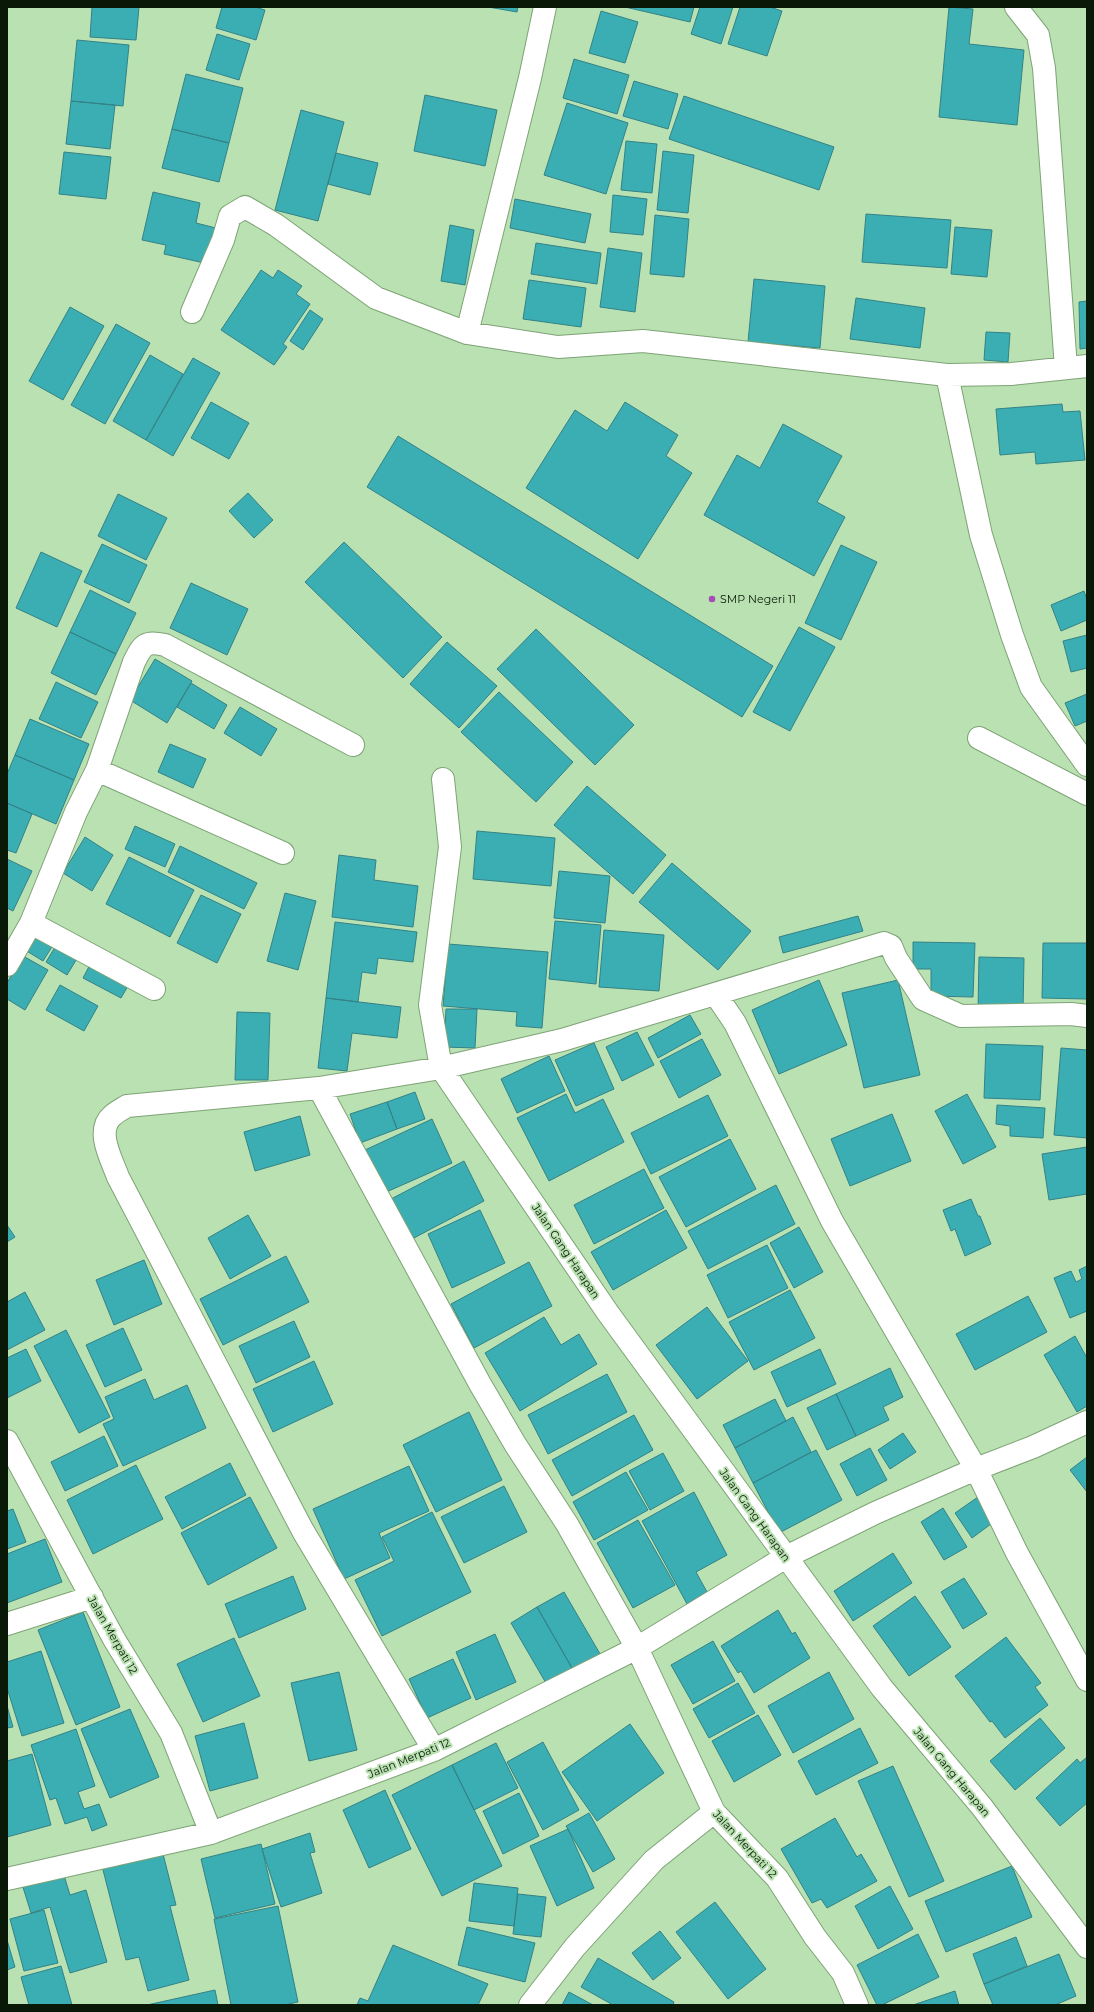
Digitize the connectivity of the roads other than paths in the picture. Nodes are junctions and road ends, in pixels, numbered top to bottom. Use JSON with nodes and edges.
{"nodes":[{"id":1,"x":545,"y":7,"type":"edge"},
{"id":2,"x":1016,"y":7,"type":"edge"},
{"id":3,"x":192,"y":312,"type":"dead end"},
{"id":4,"x":467,"y":333,"type":"junction"},
{"id":5,"x":1077,"y":367,"type":"edge"},
{"id":6,"x":947,"y":376,"type":"junction"},
{"id":7,"x":979,"y":738,"type":"dead end"},
{"id":8,"x":353,"y":744,"type":"dead end"},
{"id":9,"x":1087,"y":765,"type":"edge"},
{"id":10,"x":96,"y":770,"type":"junction"},
{"id":11,"x":443,"y":779,"type":"dead end"},
{"id":12,"x":1087,"y":794,"type":"edge"},
{"id":13,"x":283,"y":852,"type":"dead end"},
{"id":14,"x":31,"y":923,"type":"junction"},
{"id":15,"x":7,"y":965,"type":"edge"},
{"id":16,"x":154,"y":989,"type":"dead end"},
{"id":17,"x":716,"y":995,"type":"junction"},
{"id":18,"x":1087,"y":1016,"type":"edge"},
{"id":19,"x":441,"y":1068,"type":"junction"},
{"id":20,"x":319,"y":1088,"type":"junction"},
{"id":21,"x":1087,"y":1422,"type":"edge"},
{"id":22,"x":7,"y":1442,"type":"edge"},
{"id":23,"x":976,"y":1469,"type":"junction"},
{"id":24,"x":786,"y":1557,"type":"junction"},
{"id":25,"x":92,"y":1598,"type":"junction"},
{"id":26,"x":7,"y":1624,"type":"edge"},
{"id":27,"x":637,"y":1648,"type":"junction"},
{"id":28,"x":1087,"y":1680,"type":"edge"},
{"id":29,"x":434,"y":1750,"type":"junction"},
{"id":30,"x":714,"y":1812,"type":"junction"},
{"id":31,"x":212,"y":1833,"type":"junction"},
{"id":32,"x":7,"y":1879,"type":"edge"},
{"id":33,"x":1087,"y":1947,"type":"edge"},
{"id":34,"x":530,"y":2005,"type":"edge"},
{"id":35,"x":857,"y":2005,"type":"edge"}],
"edges":[{"from":1,"to":4,"type":"street"},
{"from":2,"to":5,"type":"street"},
{"from":3,"to":4,"type":"street"},
{"from":4,"to":6,"type":"street"},
{"from":5,"to":6,"type":"street"},
{"from":6,"to":9,"type":"street"},
{"from":7,"to":12,"type":"street"},
{"from":8,"to":10,"type":"street"},
{"from":10,"to":13,"type":"street"},
{"from":10,"to":14,"type":"street"},
{"from":11,"to":19,"type":"street"},
{"from":14,"to":15,"type":"street"},
{"from":14,"to":16,"type":"street"},
{"from":17,"to":18,"type":"street"},
{"from":17,"to":19,"type":"street"},
{"from":17,"to":23,"type":"street"},
{"from":19,"to":20,"type":"street"},
{"from":19,"to":24,"type":"street","name":"Jalan Gang Harapan"},
{"from":20,"to":27,"type":"street"},
{"from":20,"to":29,"type":"street"},
{"from":21,"to":23,"type":"street"},
{"from":22,"to":25,"type":"street","name":"Jalan Merpati 12"},
{"from":23,"to":24,"type":"street"},
{"from":23,"to":28,"type":"street"},
{"from":24,"to":27,"type":"street"},
{"from":24,"to":33,"type":"street","name":"Jalan Gang Harapan"},
{"from":25,"to":26,"type":"street"},
{"from":25,"to":31,"type":"street","name":"Jalan Merpati 12"},
{"from":27,"to":29,"type":"street","name":"Jalan Merpati 12"},
{"from":27,"to":30,"type":"street","name":"Jalan Merpati 12"},
{"from":29,"to":31,"type":"street","name":"Jalan Merpati 12"},
{"from":30,"to":34,"type":"street"},
{"from":30,"to":35,"type":"street","name":"Jalan Merpati 12"},
{"from":31,"to":32,"type":"street"}]}
